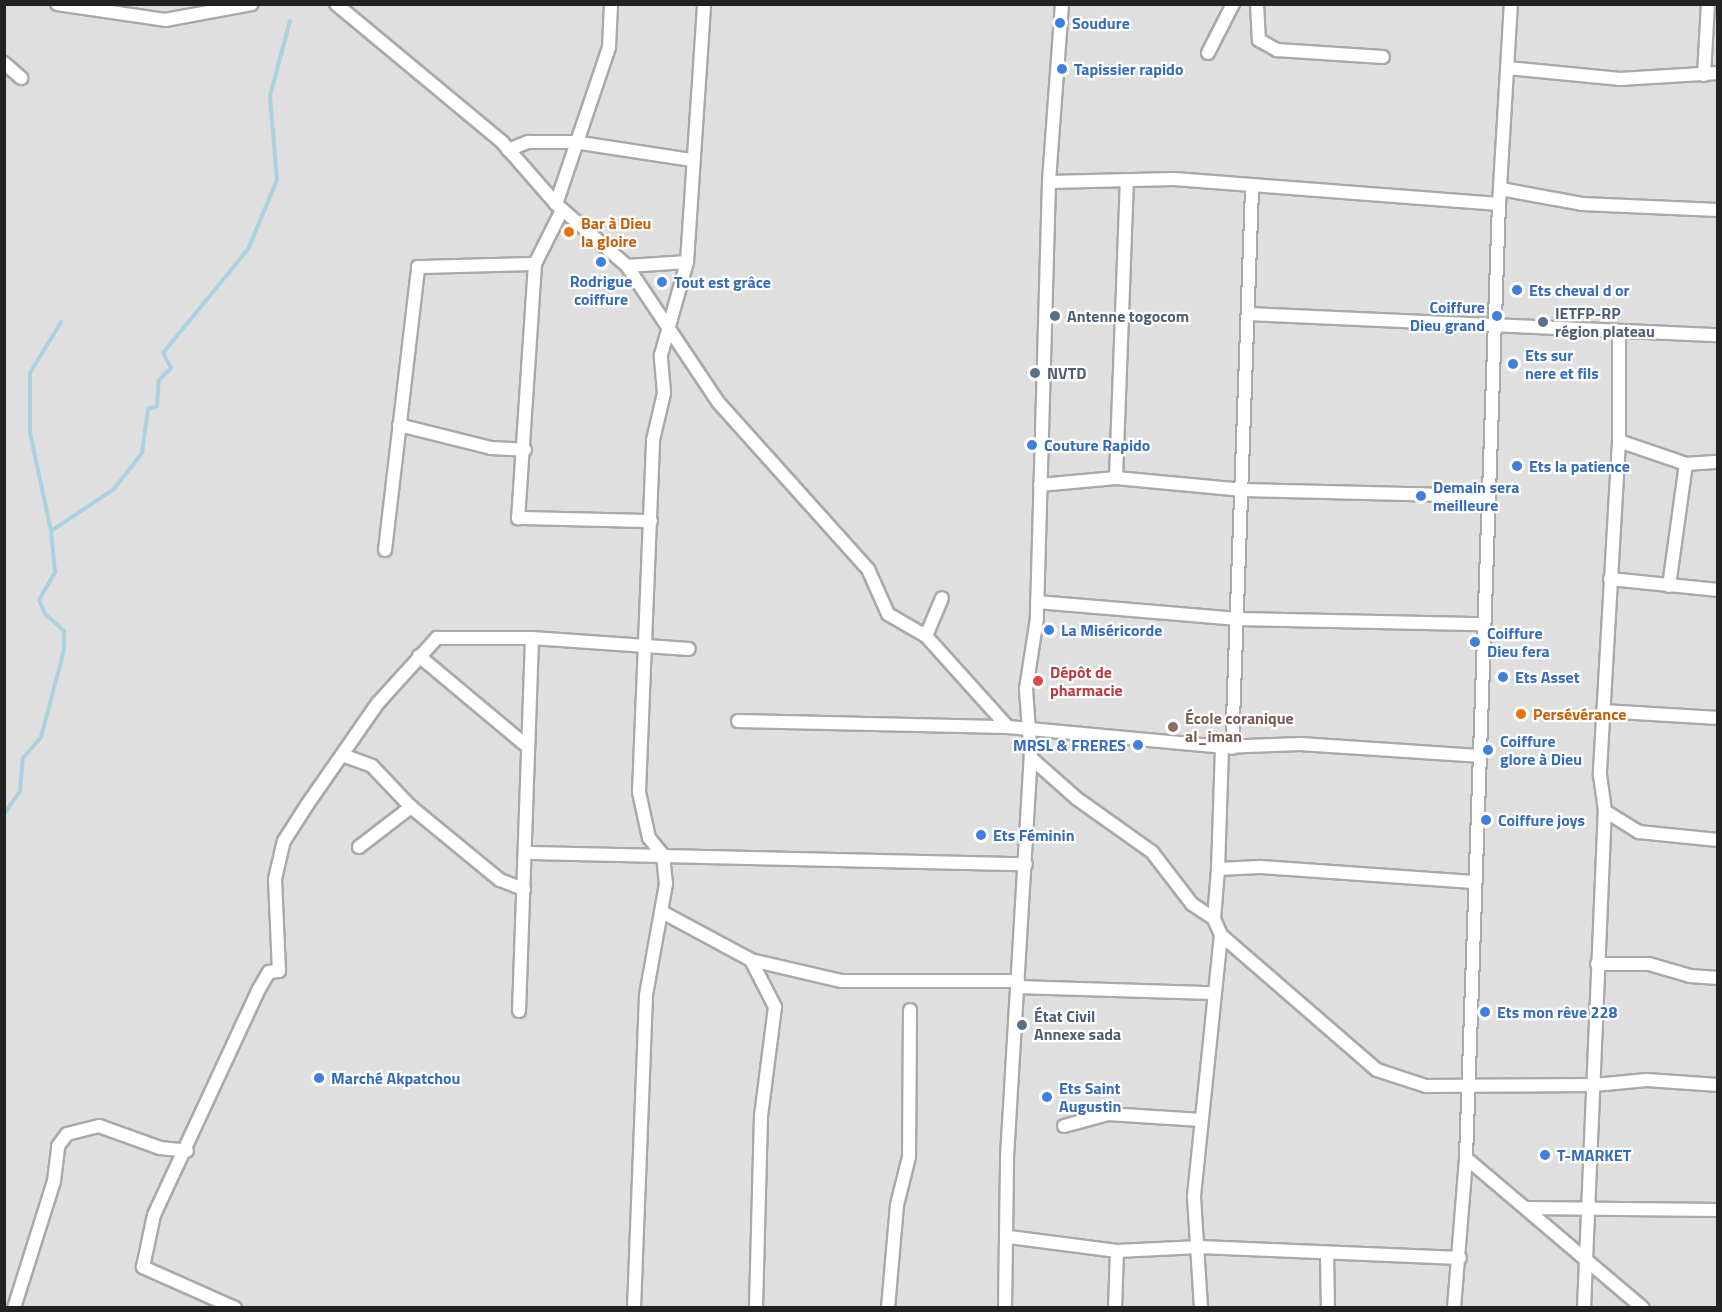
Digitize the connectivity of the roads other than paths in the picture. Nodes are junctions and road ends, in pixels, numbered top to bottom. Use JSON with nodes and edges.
{"nodes":[{"id":1,"x":57,"y":4,"type":"edge"},
{"id":2,"x":252,"y":4,"type":"edge"},
{"id":3,"x":336,"y":4,"type":"edge"},
{"id":4,"x":611,"y":4,"type":"edge"},
{"id":5,"x":704,"y":4,"type":"edge"},
{"id":6,"x":1062,"y":4,"type":"edge"},
{"id":7,"x":1233,"y":4,"type":"edge"},
{"id":8,"x":1257,"y":4,"type":"edge"},
{"id":9,"x":1511,"y":4,"type":"edge"},
{"id":10,"x":1708,"y":4,"type":"edge"},
{"id":11,"x":1208,"y":53,"type":"dead end"},
{"id":12,"x":1383,"y":57,"type":"dead end"},
{"id":13,"x":4,"y":63,"type":"edge"},
{"id":14,"x":1508,"y":68,"type":"junction"},
{"id":15,"x":1718,"y":74,"type":"edge"},
{"id":16,"x":1704,"y":75,"type":"junction"},
{"id":17,"x":21,"y":78,"type":"dead end"},
{"id":18,"x":574,"y":142,"type":"junction"},
{"id":19,"x":508,"y":150,"type":"junction"},
{"id":20,"x":691,"y":160,"type":"junction"},
{"id":21,"x":1127,"y":180,"type":"junction"},
{"id":22,"x":1048,"y":182,"type":"junction"},
{"id":23,"x":1252,"y":188,"type":"junction"},
{"id":24,"x":1501,"y":189,"type":"junction"},
{"id":25,"x":1499,"y":204,"type":"junction"},
{"id":26,"x":559,"y":207,"type":"junction"},
{"id":27,"x":1718,"y":210,"type":"edge"},
{"id":28,"x":687,"y":262,"type":"junction"},
{"id":29,"x":535,"y":264,"type":"junction"},
{"id":30,"x":627,"y":266,"type":"junction"},
{"id":31,"x":1248,"y":314,"type":"junction"},
{"id":32,"x":667,"y":326,"type":"junction"},
{"id":33,"x":1496,"y":326,"type":"junction"},
{"id":34,"x":1619,"y":331,"type":"junction"},
{"id":35,"x":1718,"y":335,"type":"edge"},
{"id":36,"x":399,"y":425,"type":"junction"},
{"id":37,"x":1619,"y":441,"type":"junction"},
{"id":38,"x":525,"y":450,"type":"junction"},
{"id":39,"x":1718,"y":462,"type":"edge"},
{"id":40,"x":1686,"y":464,"type":"junction"},
{"id":41,"x":1116,"y":478,"type":"junction"},
{"id":42,"x":1040,"y":485,"type":"junction"},
{"id":43,"x":1243,"y":490,"type":"junction"},
{"id":44,"x":1490,"y":496,"type":"junction"},
{"id":45,"x":651,"y":521,"type":"junction"},
{"id":46,"x":385,"y":550,"type":"dead end"},
{"id":47,"x":1610,"y":579,"type":"junction"},
{"id":48,"x":1669,"y":586,"type":"junction"},
{"id":49,"x":1718,"y":590,"type":"edge"},
{"id":50,"x":942,"y":598,"type":"dead end"},
{"id":51,"x":1037,"y":602,"type":"junction"},
{"id":52,"x":1238,"y":619,"type":"junction"},
{"id":53,"x":1484,"y":624,"type":"junction"},
{"id":54,"x":926,"y":636,"type":"junction"},
{"id":55,"x":532,"y":638,"type":"junction"},
{"id":56,"x":644,"y":648,"type":"junction"},
{"id":57,"x":689,"y":649,"type":"dead end"},
{"id":58,"x":419,"y":656,"type":"junction"},
{"id":59,"x":1603,"y":711,"type":"junction"},
{"id":60,"x":1718,"y":718,"type":"edge"},
{"id":61,"x":738,"y":721,"type":"dead end"},
{"id":62,"x":1008,"y":728,"type":"junction"},
{"id":63,"x":1027,"y":730,"type":"junction"},
{"id":64,"x":528,"y":747,"type":"junction"},
{"id":65,"x":1227,"y":747,"type":"junction"},
{"id":66,"x":345,"y":756,"type":"junction"},
{"id":67,"x":1479,"y":756,"type":"junction"},
{"id":68,"x":1032,"y":758,"type":"junction"},
{"id":69,"x":411,"y":807,"type":"junction"},
{"id":70,"x":1605,"y":811,"type":"junction"},
{"id":71,"x":1718,"y":840,"type":"edge"},
{"id":72,"x":359,"y":847,"type":"dead end"},
{"id":73,"x":527,"y":853,"type":"junction"},
{"id":74,"x":663,"y":855,"type":"junction"},
{"id":75,"x":1026,"y":864,"type":"junction"},
{"id":76,"x":1218,"y":869,"type":"junction"},
{"id":77,"x":1474,"y":882,"type":"junction"},
{"id":78,"x":524,"y":889,"type":"junction"},
{"id":79,"x":662,"y":912,"type":"junction"},
{"id":80,"x":1214,"y":919,"type":"junction"},
{"id":81,"x":1221,"y":935,"type":"junction"},
{"id":82,"x":751,"y":960,"type":"junction"},
{"id":83,"x":1597,"y":964,"type":"junction"},
{"id":84,"x":1718,"y":978,"type":"edge"},
{"id":85,"x":1017,"y":984,"type":"junction"},
{"id":86,"x":1212,"y":993,"type":"junction"},
{"id":87,"x":910,"y":1010,"type":"dead end"},
{"id":88,"x":519,"y":1011,"type":"dead end"},
{"id":89,"x":1466,"y":1082,"type":"junction"},
{"id":90,"x":1594,"y":1085,"type":"junction"},
{"id":91,"x":1718,"y":1085,"type":"edge"},
{"id":92,"x":1201,"y":1120,"type":"junction"},
{"id":93,"x":1064,"y":1126,"type":"dead end"},
{"id":94,"x":187,"y":1151,"type":"junction"},
{"id":95,"x":1466,"y":1158,"type":"junction"},
{"id":96,"x":1588,"y":1207,"type":"junction"},
{"id":97,"x":1527,"y":1208,"type":"junction"},
{"id":98,"x":1718,"y":1210,"type":"edge"},
{"id":99,"x":1008,"y":1237,"type":"junction"},
{"id":100,"x":1200,"y":1247,"type":"junction"},
{"id":101,"x":1117,"y":1251,"type":"junction"},
{"id":102,"x":1327,"y":1253,"type":"junction"},
{"id":103,"x":1586,"y":1255,"type":"junction"},
{"id":104,"x":1460,"y":1258,"type":"junction"},
{"id":105,"x":14,"y":1308,"type":"edge"},
{"id":106,"x":235,"y":1308,"type":"edge"},
{"id":107,"x":634,"y":1308,"type":"edge"},
{"id":108,"x":756,"y":1308,"type":"edge"},
{"id":109,"x":888,"y":1308,"type":"edge"},
{"id":110,"x":1005,"y":1308,"type":"edge"},
{"id":111,"x":1114,"y":1308,"type":"edge"},
{"id":112,"x":1202,"y":1308,"type":"edge"},
{"id":113,"x":1328,"y":1308,"type":"edge"},
{"id":114,"x":1454,"y":1308,"type":"edge"},
{"id":115,"x":1584,"y":1308,"type":"edge"},
{"id":116,"x":1643,"y":1308,"type":"edge"}],
"edges":[{"from":1,"to":2,"type":"street"},
{"from":3,"to":19,"type":"street"},
{"from":4,"to":18,"type":"street"},
{"from":5,"to":20,"type":"street"},
{"from":6,"to":22,"type":"street"},
{"from":7,"to":11,"type":"street"},
{"from":8,"to":12,"type":"street"},
{"from":9,"to":14,"type":"street"},
{"from":10,"to":16,"type":"street"},
{"from":13,"to":17,"type":"street"},
{"from":14,"to":16,"type":"street"},
{"from":14,"to":24,"type":"street"},
{"from":15,"to":16,"type":"street"},
{"from":18,"to":19,"type":"street"},
{"from":18,"to":20,"type":"street"},
{"from":18,"to":26,"type":"street"},
{"from":19,"to":26,"type":"street"},
{"from":20,"to":28,"type":"street"},
{"from":21,"to":22,"type":"street"},
{"from":21,"to":23,"type":"street"},
{"from":21,"to":41,"type":"street"},
{"from":22,"to":42,"type":"street"},
{"from":23,"to":25,"type":"street"},
{"from":23,"to":31,"type":"street"},
{"from":24,"to":25,"type":"street"},
{"from":24,"to":27,"type":"street"},
{"from":25,"to":33,"type":"street"},
{"from":26,"to":29,"type":"street"},
{"from":26,"to":30,"type":"street"},
{"from":28,"to":30,"type":"street"},
{"from":28,"to":32,"type":"street"},
{"from":29,"to":36,"type":"street"},
{"from":29,"to":38,"type":"street"},
{"from":30,"to":32,"type":"street"},
{"from":31,"to":33,"type":"street"},
{"from":31,"to":43,"type":"street"},
{"from":32,"to":45,"type":"street"},
{"from":32,"to":54,"type":"street"},
{"from":33,"to":34,"type":"street"},
{"from":33,"to":44,"type":"street"},
{"from":34,"to":35,"type":"street"},
{"from":34,"to":37,"type":"street"},
{"from":36,"to":38,"type":"street"},
{"from":36,"to":46,"type":"street"},
{"from":37,"to":40,"type":"street"},
{"from":37,"to":47,"type":"street"},
{"from":38,"to":45,"type":"street"},
{"from":39,"to":40,"type":"street"},
{"from":40,"to":48,"type":"street"},
{"from":41,"to":42,"type":"street"},
{"from":41,"to":43,"type":"street"},
{"from":42,"to":51,"type":"street"},
{"from":43,"to":44,"type":"street"},
{"from":43,"to":52,"type":"street"},
{"from":44,"to":53,"type":"street"},
{"from":45,"to":56,"type":"street"},
{"from":47,"to":48,"type":"street"},
{"from":47,"to":59,"type":"street"},
{"from":48,"to":49,"type":"street"},
{"from":50,"to":54,"type":"street"},
{"from":51,"to":52,"type":"street"},
{"from":51,"to":63,"type":"street"},
{"from":52,"to":53,"type":"street"},
{"from":52,"to":65,"type":"street"},
{"from":53,"to":67,"type":"street"},
{"from":54,"to":62,"type":"street"},
{"from":55,"to":56,"type":"street"},
{"from":55,"to":58,"type":"street"},
{"from":55,"to":64,"type":"street"},
{"from":56,"to":57,"type":"street"},
{"from":56,"to":74,"type":"street"},
{"from":58,"to":64,"type":"street"},
{"from":58,"to":66,"type":"street"},
{"from":59,"to":60,"type":"street"},
{"from":59,"to":70,"type":"street"},
{"from":61,"to":62,"type":"street"},
{"from":62,"to":63,"type":"street"},
{"from":63,"to":65,"type":"street"},
{"from":63,"to":68,"type":"street"},
{"from":64,"to":73,"type":"street"},
{"from":65,"to":67,"type":"street"},
{"from":65,"to":76,"type":"street"},
{"from":66,"to":69,"type":"street"},
{"from":66,"to":94,"type":"street"},
{"from":67,"to":77,"type":"street"},
{"from":68,"to":75,"type":"street"},
{"from":68,"to":80,"type":"street"},
{"from":69,"to":72,"type":"street"},
{"from":69,"to":78,"type":"street"},
{"from":70,"to":71,"type":"street"},
{"from":70,"to":83,"type":"street"},
{"from":73,"to":74,"type":"street"},
{"from":73,"to":78,"type":"street"},
{"from":74,"to":75,"type":"street"},
{"from":74,"to":79,"type":"street"},
{"from":75,"to":85,"type":"street"},
{"from":76,"to":77,"type":"street"},
{"from":76,"to":80,"type":"street"},
{"from":77,"to":89,"type":"street"},
{"from":78,"to":88,"type":"street"},
{"from":79,"to":82,"type":"street"},
{"from":79,"to":107,"type":"street"},
{"from":80,"to":81,"type":"street"},
{"from":81,"to":86,"type":"street"},
{"from":81,"to":89,"type":"street"},
{"from":82,"to":85,"type":"street"},
{"from":82,"to":108,"type":"street"},
{"from":83,"to":84,"type":"street"},
{"from":83,"to":90,"type":"street"},
{"from":85,"to":86,"type":"street"},
{"from":85,"to":99,"type":"street"},
{"from":86,"to":92,"type":"street"},
{"from":87,"to":109,"type":"street"},
{"from":89,"to":90,"type":"street"},
{"from":89,"to":95,"type":"street"},
{"from":90,"to":91,"type":"street"},
{"from":90,"to":96,"type":"street"},
{"from":92,"to":93,"type":"street"},
{"from":92,"to":100,"type":"street"},
{"from":94,"to":105,"type":"street"},
{"from":94,"to":106,"type":"street"},
{"from":95,"to":97,"type":"street"},
{"from":95,"to":104,"type":"street"},
{"from":96,"to":97,"type":"street"},
{"from":96,"to":98,"type":"street"},
{"from":96,"to":103,"type":"street"},
{"from":97,"to":103,"type":"street"},
{"from":99,"to":101,"type":"street"},
{"from":99,"to":110,"type":"street"},
{"from":100,"to":101,"type":"street"},
{"from":100,"to":102,"type":"street"},
{"from":100,"to":112,"type":"street"},
{"from":101,"to":111,"type":"street"},
{"from":102,"to":104,"type":"street"},
{"from":102,"to":113,"type":"street"},
{"from":103,"to":115,"type":"street"},
{"from":103,"to":116,"type":"street"},
{"from":104,"to":114,"type":"street"}]}
